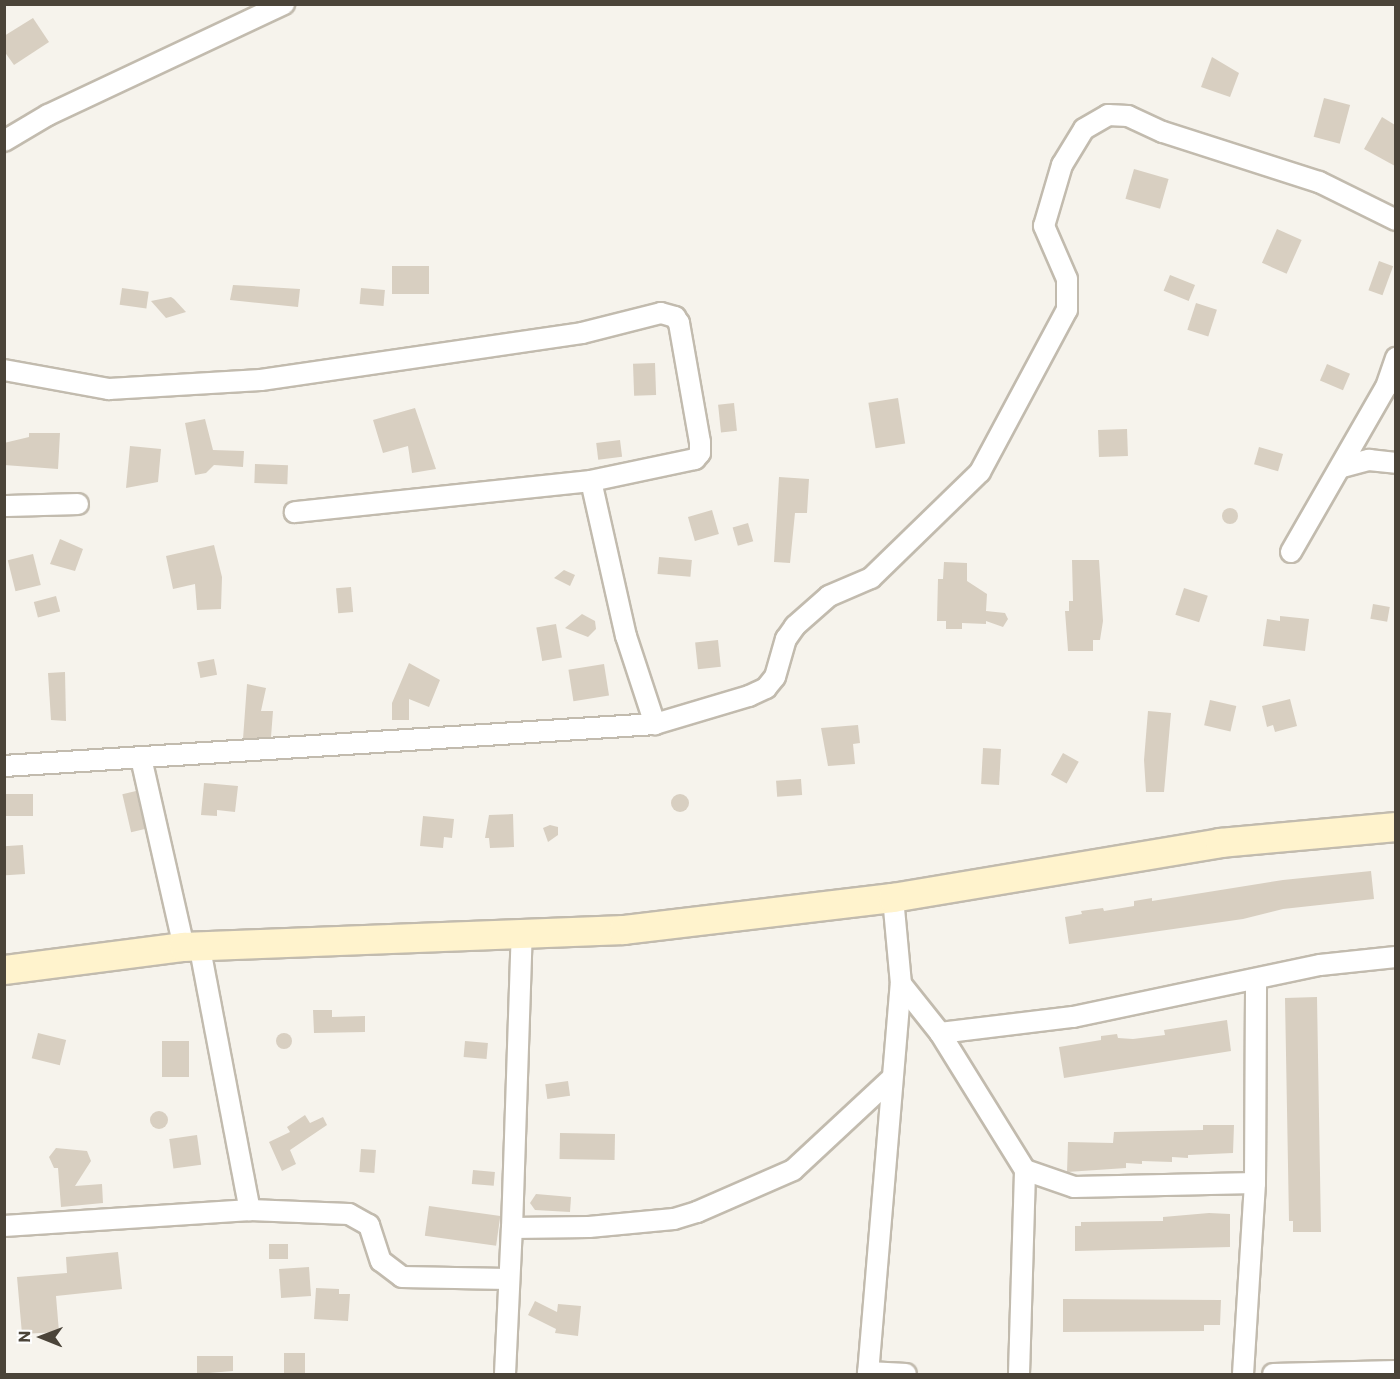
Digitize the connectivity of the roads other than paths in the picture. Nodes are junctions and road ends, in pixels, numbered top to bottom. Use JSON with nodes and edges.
{"nodes":[{"id":1,"x":284,"y":4,"type":"edge"},
{"id":2,"x":4,"y":141,"type":"edge"},
{"id":3,"x":1395,"y":220,"type":"edge"},
{"id":4,"x":1395,"y":358,"type":"edge"},
{"id":5,"x":4,"y":370,"type":"edge"},
{"id":6,"x":1395,"y":463,"type":"edge"},
{"id":7,"x":1342,"y":467,"type":"junction"},
{"id":8,"x":591,"y":481,"type":"junction"},
{"id":9,"x":78,"y":504,"type":"dead end"},
{"id":10,"x":4,"y":506,"type":"edge"},
{"id":11,"x":295,"y":512,"type":"dead end"},
{"id":12,"x":1291,"y":552,"type":"dead end"},
{"id":13,"x":655,"y":724,"type":"junction"},
{"id":14,"x":141,"y":758,"type":"junction"},
{"id":15,"x":4,"y":766,"type":"edge"},
{"id":16,"x":1395,"y":827,"type":"edge"},
{"id":17,"x":893,"y":898,"type":"junction"},
{"id":18,"x":522,"y":934,"type":"junction"},
{"id":19,"x":192,"y":948,"type":"junction"},
{"id":20,"x":1395,"y":957,"type":"edge"},
{"id":21,"x":4,"y":970,"type":"edge"},
{"id":22,"x":1256,"y":979,"type":"junction"},
{"id":23,"x":901,"y":984,"type":"junction"},
{"id":24,"x":940,"y":1033,"type":"junction"},
{"id":25,"x":891,"y":1079,"type":"junction"},
{"id":26,"x":1025,"y":1170,"type":"junction"},
{"id":27,"x":1255,"y":1183,"type":"junction"},
{"id":28,"x":250,"y":1210,"type":"junction"},
{"id":29,"x":4,"y":1226,"type":"edge"},
{"id":30,"x":512,"y":1228,"type":"junction"},
{"id":31,"x":508,"y":1279,"type":"junction"},
{"id":32,"x":1395,"y":1371,"type":"edge"},
{"id":33,"x":868,"y":1373,"type":"edge"},
{"id":34,"x":505,"y":1374,"type":"edge"},
{"id":35,"x":906,"y":1374,"type":"edge"},
{"id":36,"x":1019,"y":1374,"type":"edge"},
{"id":37,"x":1243,"y":1374,"type":"edge"},
{"id":38,"x":1273,"y":1374,"type":"edge"}],
"edges":[{"from":1,"to":2,"type":"street"},
{"from":3,"to":13,"type":"street"},
{"from":4,"to":7,"type":"street"},
{"from":5,"to":8,"type":"street"},
{"from":6,"to":7,"type":"street"},
{"from":7,"to":12,"type":"street"},
{"from":8,"to":11,"type":"street"},
{"from":8,"to":13,"type":"street"},
{"from":9,"to":10,"type":"street"},
{"from":13,"to":14,"type":"street"},
{"from":14,"to":15,"type":"street"},
{"from":14,"to":19,"type":"street"},
{"from":16,"to":17,"type":"street"},
{"from":17,"to":18,"type":"street"},
{"from":17,"to":23,"type":"street"},
{"from":18,"to":19,"type":"street"},
{"from":18,"to":30,"type":"street"},
{"from":19,"to":21,"type":"street"},
{"from":19,"to":28,"type":"street"},
{"from":20,"to":22,"type":"street"},
{"from":22,"to":24,"type":"street"},
{"from":22,"to":27,"type":"street"},
{"from":23,"to":24,"type":"street"},
{"from":23,"to":25,"type":"street"},
{"from":24,"to":26,"type":"street"},
{"from":25,"to":30,"type":"street"},
{"from":25,"to":33,"type":"street"},
{"from":26,"to":27,"type":"street"},
{"from":26,"to":36,"type":"street"},
{"from":27,"to":37,"type":"street"},
{"from":28,"to":29,"type":"street"},
{"from":28,"to":31,"type":"street"},
{"from":30,"to":31,"type":"street"},
{"from":31,"to":34,"type":"street"},
{"from":32,"to":38,"type":"street"},
{"from":33,"to":35,"type":"street"}]}
